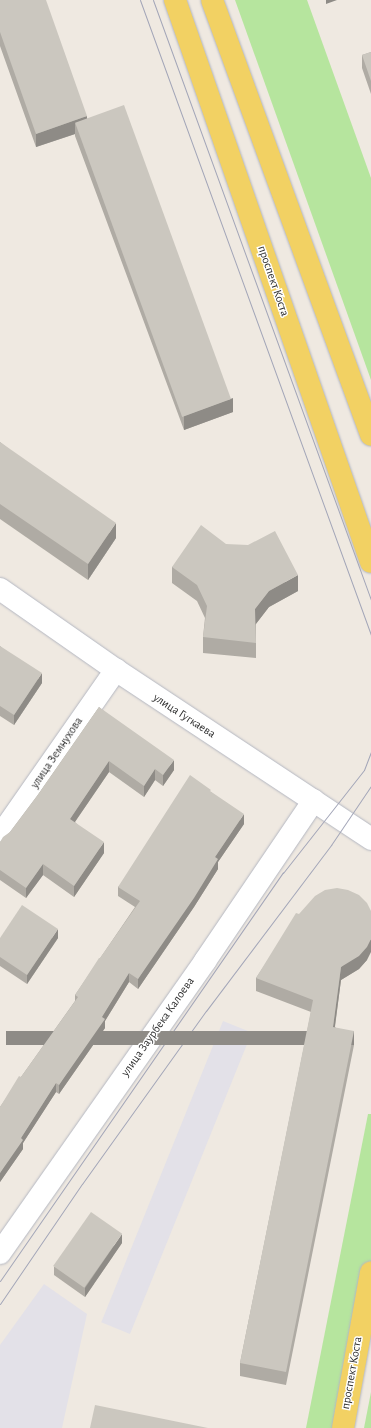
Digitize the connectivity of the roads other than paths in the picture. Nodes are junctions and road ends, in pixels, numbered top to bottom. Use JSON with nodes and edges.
{"nodes":[{"id":1,"x":175,"y":0,"type":"edge"},
{"id":2,"x":212,"y":0,"type":"edge"},
{"id":3,"x":371,"y":435,"type":"edge"},
{"id":4,"x":371,"y":562,"type":"edge"},
{"id":5,"x":0,"y":588,"type":"edge"},
{"id":6,"x":116,"y":670,"type":"junction"},
{"id":7,"x":314,"y":800,"type":"junction"},
{"id":8,"x":0,"y":836,"type":"edge"},
{"id":9,"x":371,"y":839,"type":"edge"},
{"id":10,"x":0,"y":1253,"type":"edge"},
{"id":11,"x":371,"y":1272,"type":"edge"},
{"id":12,"x":343,"y":1428,"type":"edge"}],
"edges":[{"from":1,"to":4,"type":"main road","name":"проспект Коста"},
{"from":2,"to":3,"type":"main road"},
{"from":5,"to":6,"type":"street","name":"улица Гугкаева"},
{"from":6,"to":7,"type":"street","name":"улица Гугкаева"},
{"from":6,"to":8,"type":"street","name":"улица Земнухова"},
{"from":7,"to":9,"type":"street","name":"улица Гугкаева"},
{"from":7,"to":10,"type":"street","name":"улица Заурбека Калоева"},
{"from":11,"to":12,"type":"main road","name":"проспект Коста"}]}
